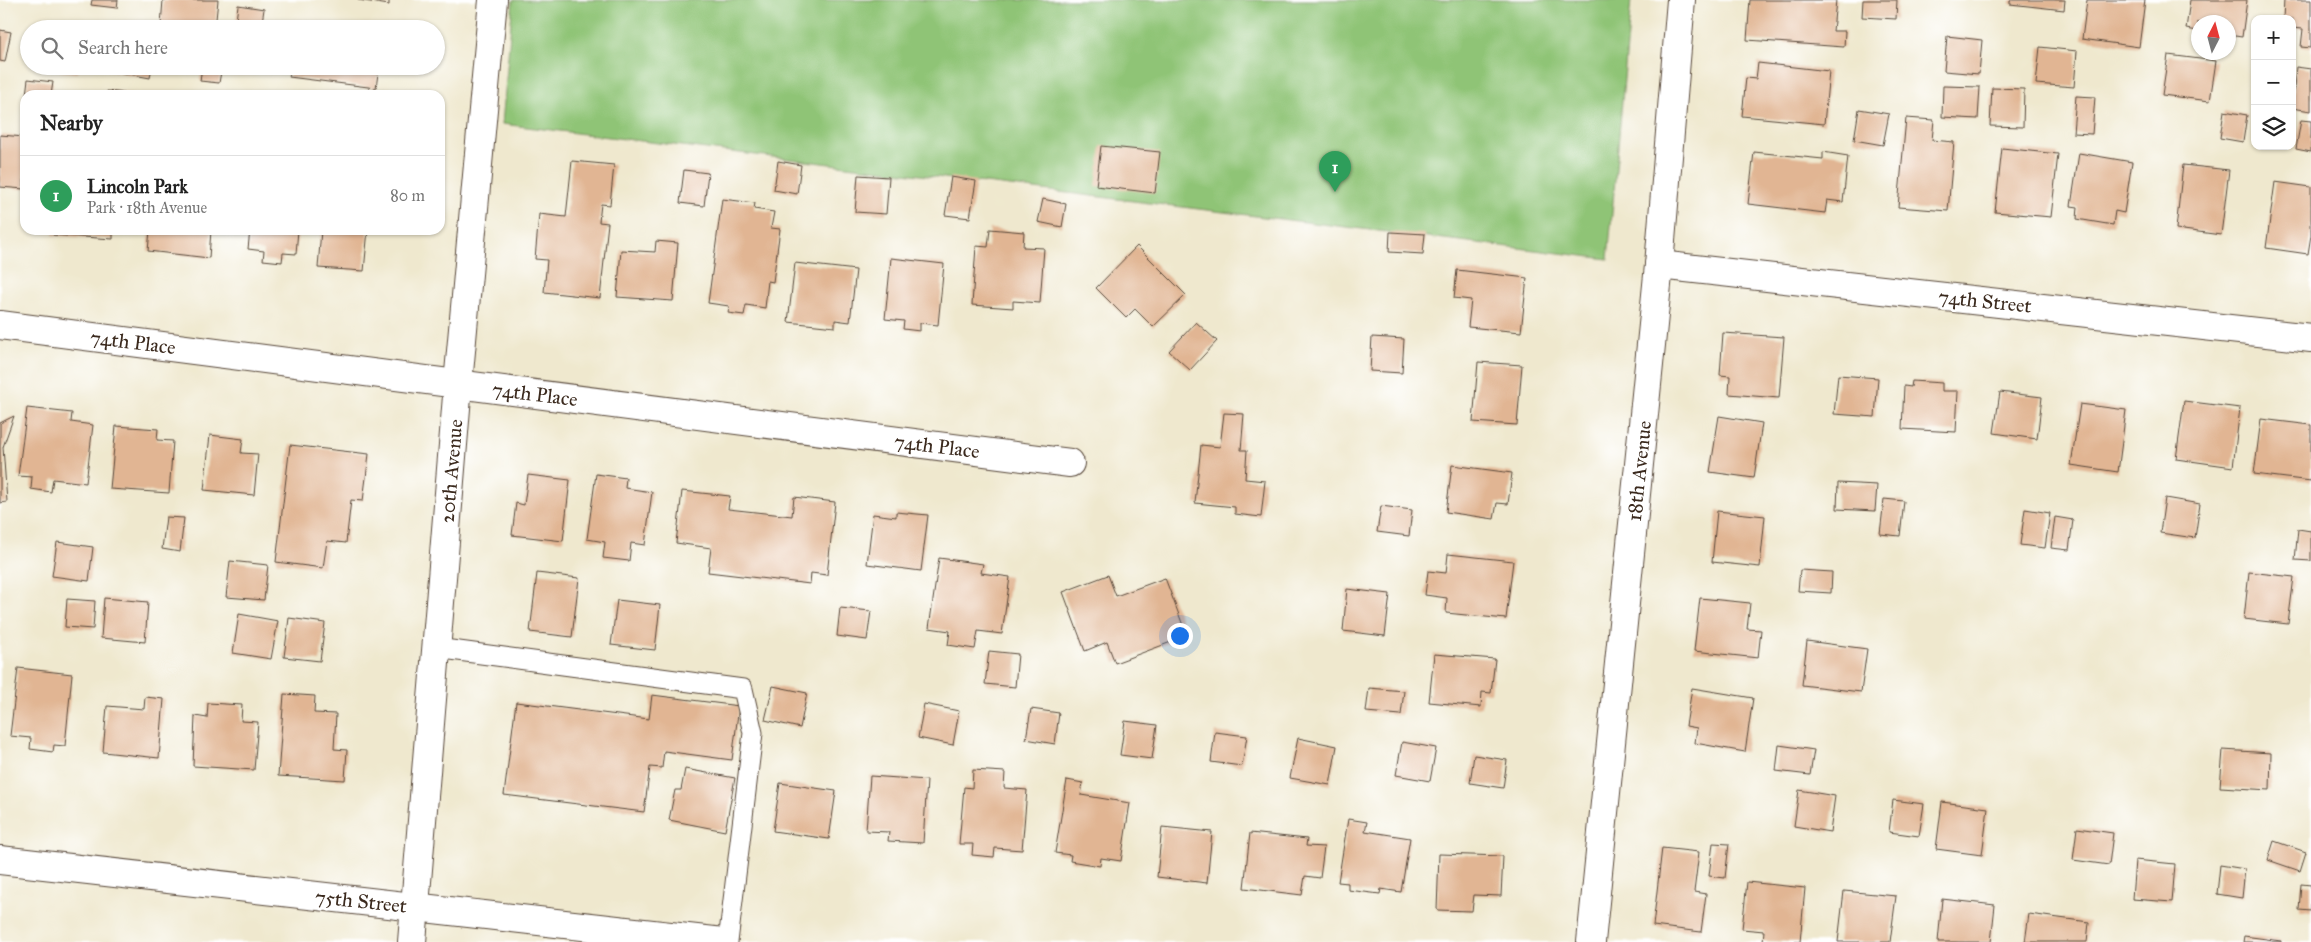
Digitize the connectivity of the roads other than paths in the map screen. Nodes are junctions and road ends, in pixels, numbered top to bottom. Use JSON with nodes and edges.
{"nodes":[{"id":1,"x":493,"y":0,"type":"edge"},
{"id":2,"x":1681,"y":0,"type":"edge"},
{"id":3,"x":1659,"y":265,"type":"junction"},
{"id":4,"x":0,"y":325,"type":"edge"},
{"id":5,"x":2311,"y":338,"type":"edge"},
{"id":6,"x":458,"y":384,"type":"junction"},
{"id":7,"x":1070,"y":463,"type":"dead end"},
{"id":8,"x":436,"y":648,"type":"junction"},
{"id":9,"x":0,"y":860,"type":"edge"},
{"id":10,"x":415,"y":907,"type":"junction"},
{"id":11,"x":412,"y":942,"type":"edge"},
{"id":12,"x":723,"y":942,"type":"edge"},
{"id":13,"x":728,"y":942,"type":"edge"},
{"id":14,"x":1591,"y":942,"type":"edge"}],
"edges":[{"from":1,"to":6,"type":"street","name":"20th Avenue"},
{"from":2,"to":3,"type":"street","name":"18th Avenue"},
{"from":3,"to":5,"type":"street","name":"74th Street"},
{"from":3,"to":14,"type":"street","name":"18th Avenue"},
{"from":4,"to":6,"type":"street","name":"74th Place"},
{"from":6,"to":7,"type":"street","name":"74th Place"},
{"from":6,"to":8,"type":"street","name":"20th Avenue"},
{"from":8,"to":10,"type":"street","name":"20th Avenue"},
{"from":8,"to":13,"type":"lane"},
{"from":9,"to":10,"type":"street","name":"75th Street"},
{"from":10,"to":11,"type":"street","name":"20th Avenue"},
{"from":10,"to":12,"type":"street","name":"75th Street"}]}
